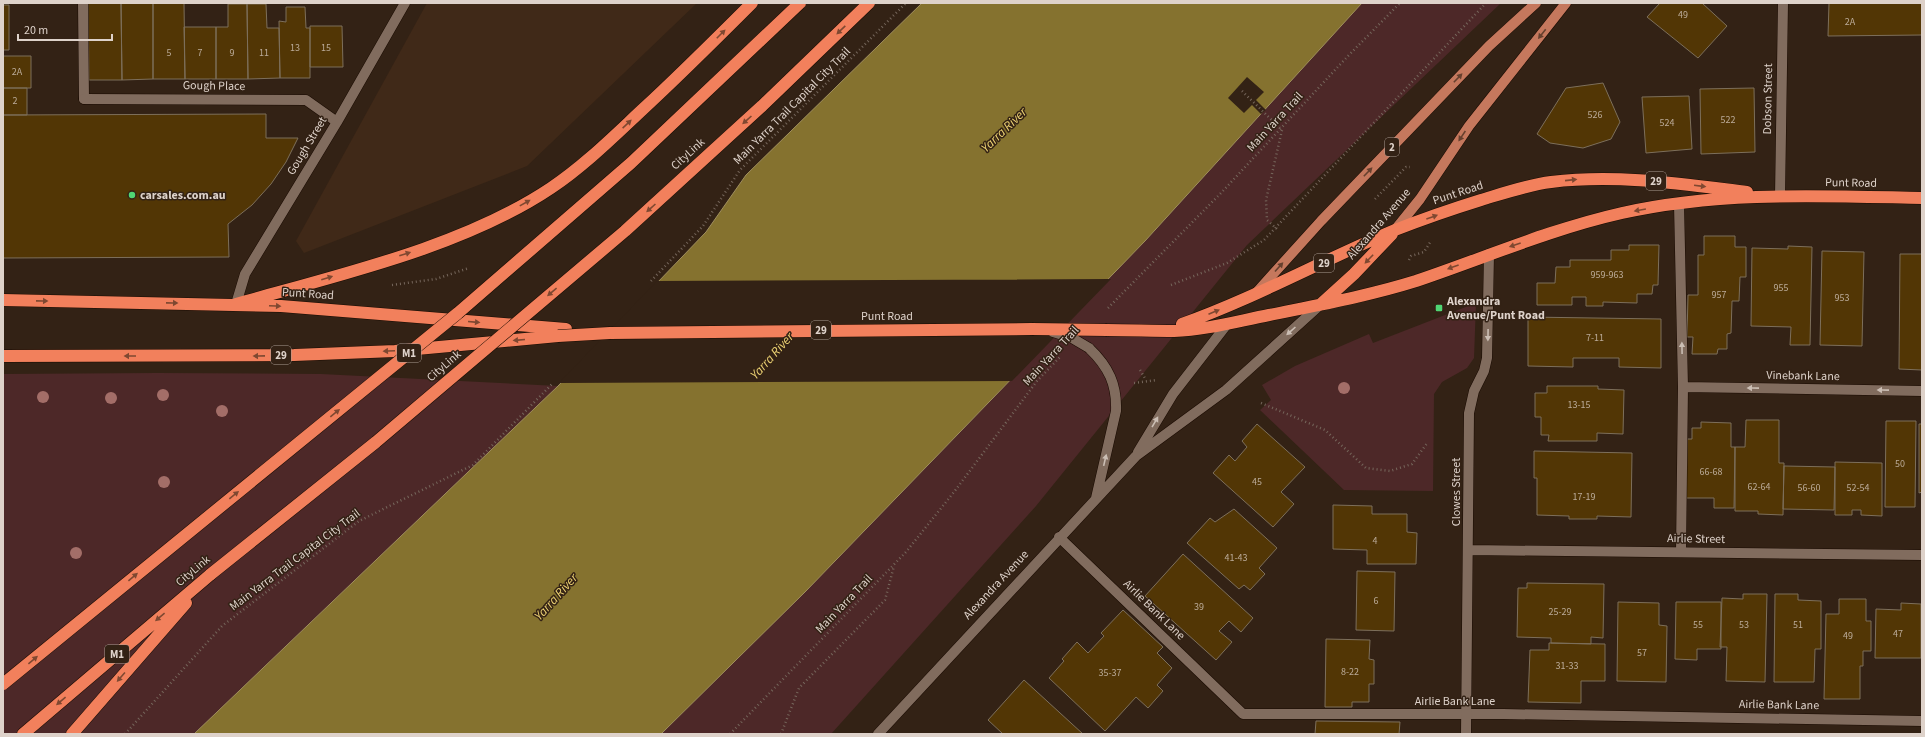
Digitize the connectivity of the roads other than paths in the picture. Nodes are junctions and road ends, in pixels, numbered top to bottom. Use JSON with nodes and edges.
{"nodes":[{"id":1,"x":82,"y":3,"type":"edge"},
{"id":2,"x":405,"y":3,"type":"edge"},
{"id":3,"x":752,"y":3,"type":"edge"},
{"id":4,"x":800,"y":3,"type":"edge"},
{"id":5,"x":869,"y":3,"type":"edge"},
{"id":6,"x":1536,"y":3,"type":"edge"},
{"id":7,"x":1566,"y":3,"type":"edge"},
{"id":8,"x":1783,"y":3,"type":"edge"},
{"id":9,"x":337,"y":122,"type":"junction"},
{"id":10,"x":1780,"y":196,"type":"junction"},
{"id":11,"x":1922,"y":198,"type":"edge"},
{"id":12,"x":1679,"y":204,"type":"junction"},
{"id":13,"x":1395,"y":230,"type":"junction"},
{"id":14,"x":1489,"y":254,"type":"junction"},
{"id":15,"x":1253,"y":296,"type":"junction"},
{"id":16,"x":3,"y":300,"type":"edge"},
{"id":17,"x":236,"y":304,"type":"junction"},
{"id":18,"x":1320,"y":305,"type":"junction"},
{"id":19,"x":1228,"y":323,"type":"junction"},
{"id":20,"x":1032,"y":329,"type":"junction"},
{"id":21,"x":1164,"y":330,"type":"junction"},
{"id":22,"x":562,"y":333,"type":"junction"},
{"id":23,"x":3,"y":356,"type":"edge"},
{"id":24,"x":1683,"y":387,"type":"junction"},
{"id":25,"x":1922,"y":391,"type":"edge"},
{"id":26,"x":1136,"y":456,"type":"junction"},
{"id":27,"x":1096,"y":498,"type":"junction"},
{"id":28,"x":1059,"y":537,"type":"junction"},
{"id":29,"x":1469,"y":550,"type":"junction"},
{"id":30,"x":1681,"y":552,"type":"junction"},
{"id":31,"x":1922,"y":555,"type":"edge"},
{"id":32,"x":211,"y":574,"type":"junction"},
{"id":33,"x":3,"y":684,"type":"edge"},
{"id":34,"x":1467,"y":714,"type":"junction"},
{"id":35,"x":1922,"y":721,"type":"edge"},
{"id":36,"x":23,"y":734,"type":"edge"},
{"id":37,"x":72,"y":734,"type":"edge"},
{"id":38,"x":878,"y":734,"type":"edge"},
{"id":39,"x":1466,"y":734,"type":"edge"}],
"edges":[{"from":1,"to":9,"type":"street","name":"Gough Place"},
{"from":2,"to":9,"type":"street","name":"Gough Street"},
{"from":17,"to":3,"type":"highway","one_way":true},
{"from":33,"to":4,"type":"highway","number":"M1","one_way":true,"bridge":true},
{"from":5,"to":32,"type":"highway","name":"CityLink","number":"M1","one_way":true,"bridge":true},
{"from":15,"to":6,"type":"main road","name":"Alexandra Avenue","number":"2","one_way":true},
{"from":7,"to":13,"type":"main road","name":"Alexandra Avenue","number":"2","one_way":true},
{"from":8,"to":10,"type":"street","name":"Dobson Street"},
{"from":9,"to":17,"type":"street","name":"Gough Street"},
{"from":10,"to":11,"type":"highway","name":"Punt Road","number":"29"},
{"from":10,"to":12,"type":"highway","name":"Punt Road","number":"29"},
{"from":13,"to":10,"type":"highway","name":"Punt Road","number":"29","one_way":true},
{"from":12,"to":14,"type":"highway","name":"Punt Road","number":"29","one_way":true},
{"from":24,"to":12,"type":"street","one_way":true},
{"from":13,"to":15,"type":"highway","name":"Punt Road","number":"29"},
{"from":13,"to":18,"type":"highway","name":"Alexandra Avenue","number":"2","one_way":true},
{"from":14,"to":18,"type":"highway","name":"Punt Road","number":"29","one_way":true},
{"from":14,"to":29,"type":"street","name":"Clowes Street","one_way":true},
{"from":15,"to":19,"type":"highway","name":"Alexandra Avenue","number":"2"},
{"from":21,"to":15,"type":"highway","name":"Punt Road","number":"29","one_way":true},
{"from":16,"to":17,"type":"highway","name":"Punt Road","number":"29","one_way":true},
{"from":17,"to":22,"type":"highway","name":"Punt Road","number":"29","one_way":true},
{"from":18,"to":19,"type":"highway","name":"Punt Road","number":"29"},
{"from":18,"to":26,"type":"street","name":"Alexandra Avenue","number":"2","one_way":true},
{"from":19,"to":21,"type":"highway","name":"Punt Road","number":"29"},
{"from":26,"to":19,"type":"street","name":"Alexandra Avenue","number":"2","one_way":true},
{"from":20,"to":21,"type":"highway","name":"Punt Road","number":"29","bridge":true},
{"from":20,"to":22,"type":"highway","name":"Punt Road","number":"29","bridge":true},
{"from":27,"to":20,"type":"street","one_way":true,"bridge":true},
{"from":22,"to":23,"type":"highway","name":"Punt Road","number":"29","one_way":true},
{"from":25,"to":24,"type":"street","name":"Vinebank Lane","one_way":true},
{"from":24,"to":30,"type":"street"},
{"from":26,"to":27,"type":"street","name":"Alexandra Avenue","number":"2"},
{"from":27,"to":28,"type":"street","name":"Alexandra Avenue","number":"2"},
{"from":28,"to":34,"type":"street","name":"Airlie Bank Lane"},
{"from":28,"to":38,"type":"street","name":"Alexandra Avenue","number":"2"},
{"from":29,"to":30,"type":"street","name":"Airlie Street"},
{"from":29,"to":34,"type":"street","name":"Clowes Street"},
{"from":30,"to":31,"type":"street","name":"Airlie Street"},
{"from":32,"to":36,"type":"highway","name":"CityLink","number":"M1","one_way":true},
{"from":32,"to":37,"type":"highway","one_way":true},
{"from":34,"to":35,"type":"street","name":"Airlie Bank Lane"},
{"from":34,"to":39,"type":"street","name":"Clowes Street"}]}
